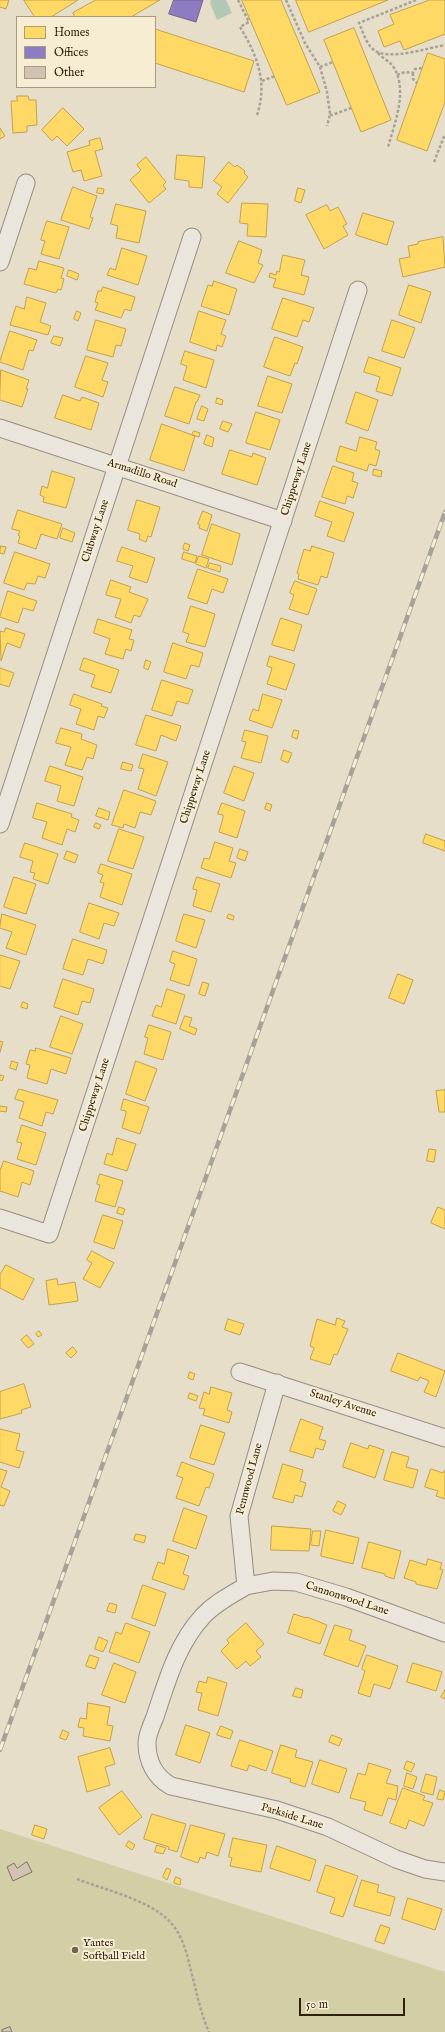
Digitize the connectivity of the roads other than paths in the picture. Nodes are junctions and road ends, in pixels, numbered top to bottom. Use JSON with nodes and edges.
{"nodes":[{"id":1,"x":26,"y":183,"type":"dead end"},
{"id":2,"x":192,"y":237,"type":"dead end"},
{"id":3,"x":0,"y":262,"type":"edge"},
{"id":4,"x":358,"y":290,"type":"dead end"},
{"id":5,"x":0,"y":428,"type":"edge"},
{"id":6,"x":117,"y":466,"type":"junction"},
{"id":7,"x":283,"y":521,"type":"junction"},
{"id":8,"x":0,"y":824,"type":"edge"},
{"id":9,"x":0,"y":1218,"type":"edge"},
{"id":10,"x":240,"y":1372,"type":"dead end"},
{"id":11,"x":277,"y":1383,"type":"junction"},
{"id":12,"x":445,"y":1438,"type":"edge"},
{"id":13,"x":246,"y":1586,"type":"junction"},
{"id":14,"x":445,"y":1633,"type":"edge"},
{"id":15,"x":445,"y":1872,"type":"edge"}],
"edges":[{"from":1,"to":3,"type":"street"},
{"from":2,"to":6,"type":"street","name":"Clubway Lane"},
{"from":4,"to":7,"type":"street","name":"Chippeway Lane"},
{"from":5,"to":6,"type":"street","name":"Armadillo Road"},
{"from":6,"to":7,"type":"street","name":"Armadillo Road"},
{"from":6,"to":8,"type":"street","name":"Clubway Lane"},
{"from":7,"to":9,"type":"street","name":"Chippeway Lane"},
{"from":10,"to":11,"type":"street","name":"Stanley Avenue"},
{"from":11,"to":12,"type":"street","name":"Stanley Avenue"},
{"from":11,"to":13,"type":"street","name":"Pennwood Lane"},
{"from":13,"to":14,"type":"street","name":"Cannonwood Lane"},
{"from":13,"to":15,"type":"street","name":"Parkside Lane"}]}
